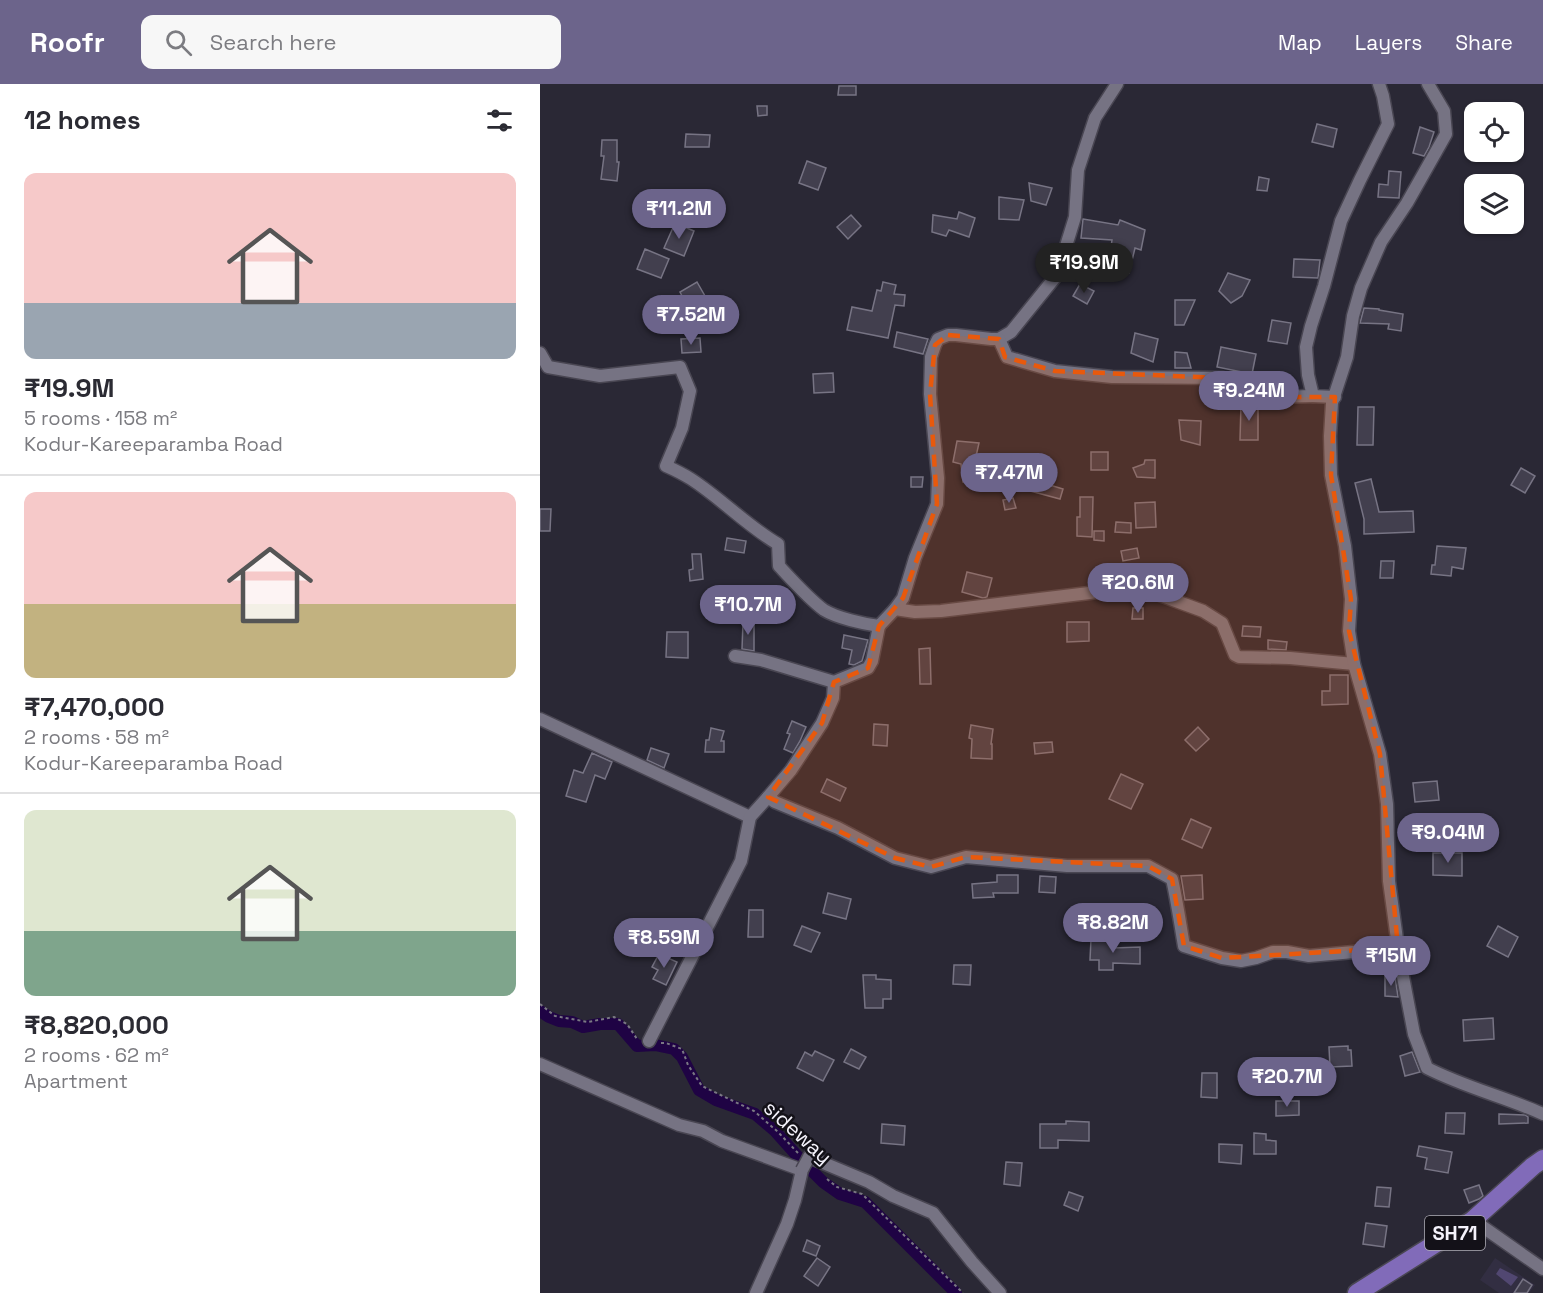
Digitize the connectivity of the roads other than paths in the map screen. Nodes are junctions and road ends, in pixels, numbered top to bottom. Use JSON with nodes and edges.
{"nodes":[{"id":1,"x":1117,"y":84,"type":"edge"},
{"id":2,"x":1379,"y":84,"type":"edge"},
{"id":3,"x":1428,"y":84,"type":"edge"},
{"id":4,"x":999,"y":339,"type":"junction"},
{"id":5,"x":540,"y":353,"type":"edge"},
{"id":6,"x":1313,"y":396,"type":"junction"},
{"id":7,"x":1335,"y":397,"type":"junction"},
{"id":8,"x":896,"y":609,"type":"junction"},
{"id":9,"x":879,"y":626,"type":"junction"},
{"id":10,"x":735,"y":656,"type":"dead end"},
{"id":11,"x":1354,"y":664,"type":"junction"},
{"id":12,"x":834,"y":682,"type":"junction"},
{"id":13,"x":540,"y":719,"type":"edge"},
{"id":14,"x":768,"y":797,"type":"junction"},
{"id":15,"x":750,"y":817,"type":"junction"},
{"id":16,"x":1398,"y":948,"type":"junction"},
{"id":17,"x":649,"y":1041,"type":"road end"},
{"id":18,"x":540,"y":1064,"type":"edge"},
{"id":19,"x":1543,"y":1114,"type":"edge"},
{"id":20,"x":1543,"y":1159,"type":"edge"},
{"id":21,"x":801,"y":1173,"type":"junction"},
{"id":22,"x":1473,"y":1220,"type":"junction"},
{"id":23,"x":1543,"y":1269,"type":"edge"},
{"id":24,"x":756,"y":1293,"type":"edge"},
{"id":25,"x":1000,"y":1293,"type":"edge"},
{"id":26,"x":1357,"y":1293,"type":"edge"}],
"edges":[{"from":1,"to":4,"type":"street"},
{"from":2,"to":6,"type":"street"},
{"from":3,"to":7,"type":"street"},
{"from":4,"to":6,"type":"street"},
{"from":4,"to":8,"type":"street"},
{"from":5,"to":9,"type":"street"},
{"from":6,"to":7,"type":"street"},
{"from":7,"to":11,"type":"street"},
{"from":8,"to":9,"type":"street"},
{"from":8,"to":11,"type":"street"},
{"from":9,"to":12,"type":"street"},
{"from":10,"to":12,"type":"street"},
{"from":11,"to":16,"type":"street"},
{"from":12,"to":14,"type":"street"},
{"from":13,"to":15,"type":"street"},
{"from":14,"to":15,"type":"street"},
{"from":14,"to":16,"type":"street"},
{"from":15,"to":17,"type":"street"},
{"from":16,"to":19,"type":"street"},
{"from":18,"to":21,"type":"street"},
{"from":20,"to":22,"type":"main road","number":"SH71"},
{"from":21,"to":24,"type":"street"},
{"from":21,"to":25,"type":"street","bridge":true},
{"from":22,"to":23,"type":"street"},
{"from":22,"to":26,"type":"main road","number":"SH71"}]}
